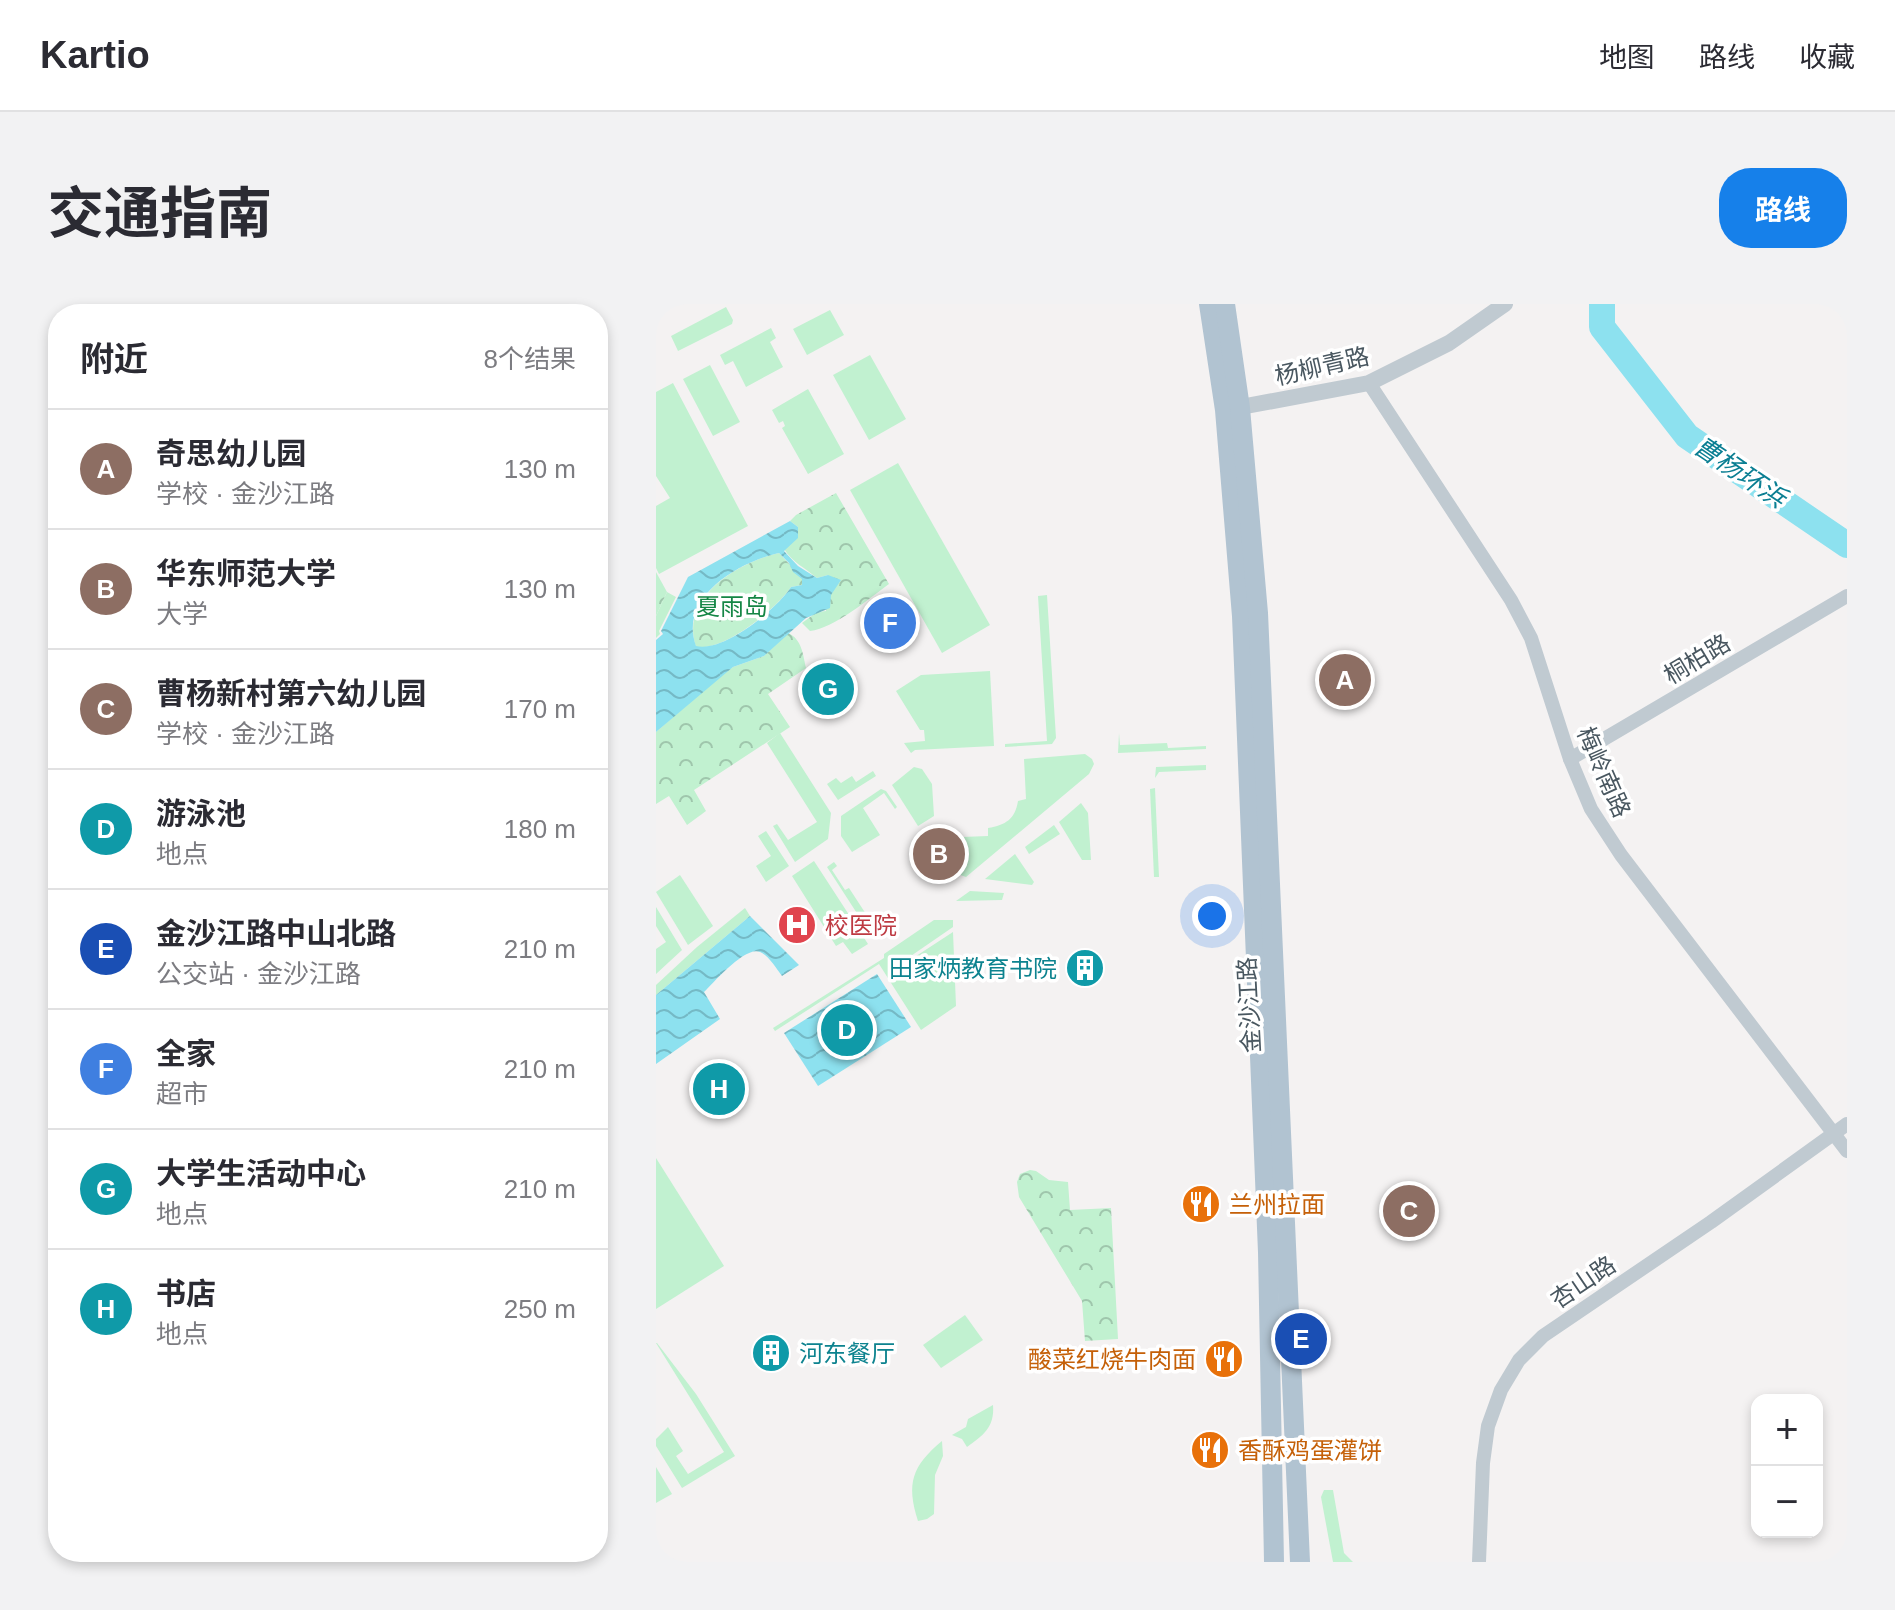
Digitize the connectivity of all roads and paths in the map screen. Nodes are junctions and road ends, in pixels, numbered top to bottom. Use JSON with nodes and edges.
{"nodes":[{"id":1,"x":1209,"y":304,"type":"edge"},
{"id":2,"x":1225,"y":304,"type":"edge"},
{"id":3,"x":1505,"y":304,"type":"edge"},
{"id":4,"x":1369,"y":383,"type":"junction"},
{"id":5,"x":1232,"y":409,"type":"junction"},
{"id":6,"x":1847,"y":596,"type":"edge"},
{"id":7,"x":1570,"y":759,"type":"junction"},
{"id":8,"x":1841,"y":1129,"type":"edge"},
{"id":9,"x":1847,"y":1151,"type":"edge"},
{"id":10,"x":1274,"y":1562,"type":"edge"},
{"id":11,"x":1300,"y":1562,"type":"edge"},
{"id":12,"x":1479,"y":1562,"type":"edge"}],
"edges":[{"from":1,"to":5,"type":"main road","name":"金沙江路"},
{"from":2,"to":5,"type":"main road","name":"金沙江路"},
{"from":3,"to":4,"type":"street","name":"杨柳青路"},
{"from":4,"to":5,"type":"street","name":"杨柳青路"},
{"from":4,"to":7,"type":"street","name":"梅岭南路"},
{"from":5,"to":10,"type":"main road","name":"金沙江路"},
{"from":5,"to":11,"type":"main road","name":"金沙江路"},
{"from":6,"to":7,"type":"street","name":"桐柏路"},
{"from":7,"to":8,"type":"street","name":"梅岭南路"},
{"from":8,"to":9,"type":"street","name":"梅岭南路"},
{"from":8,"to":12,"type":"street","name":"杏山路"}]}
